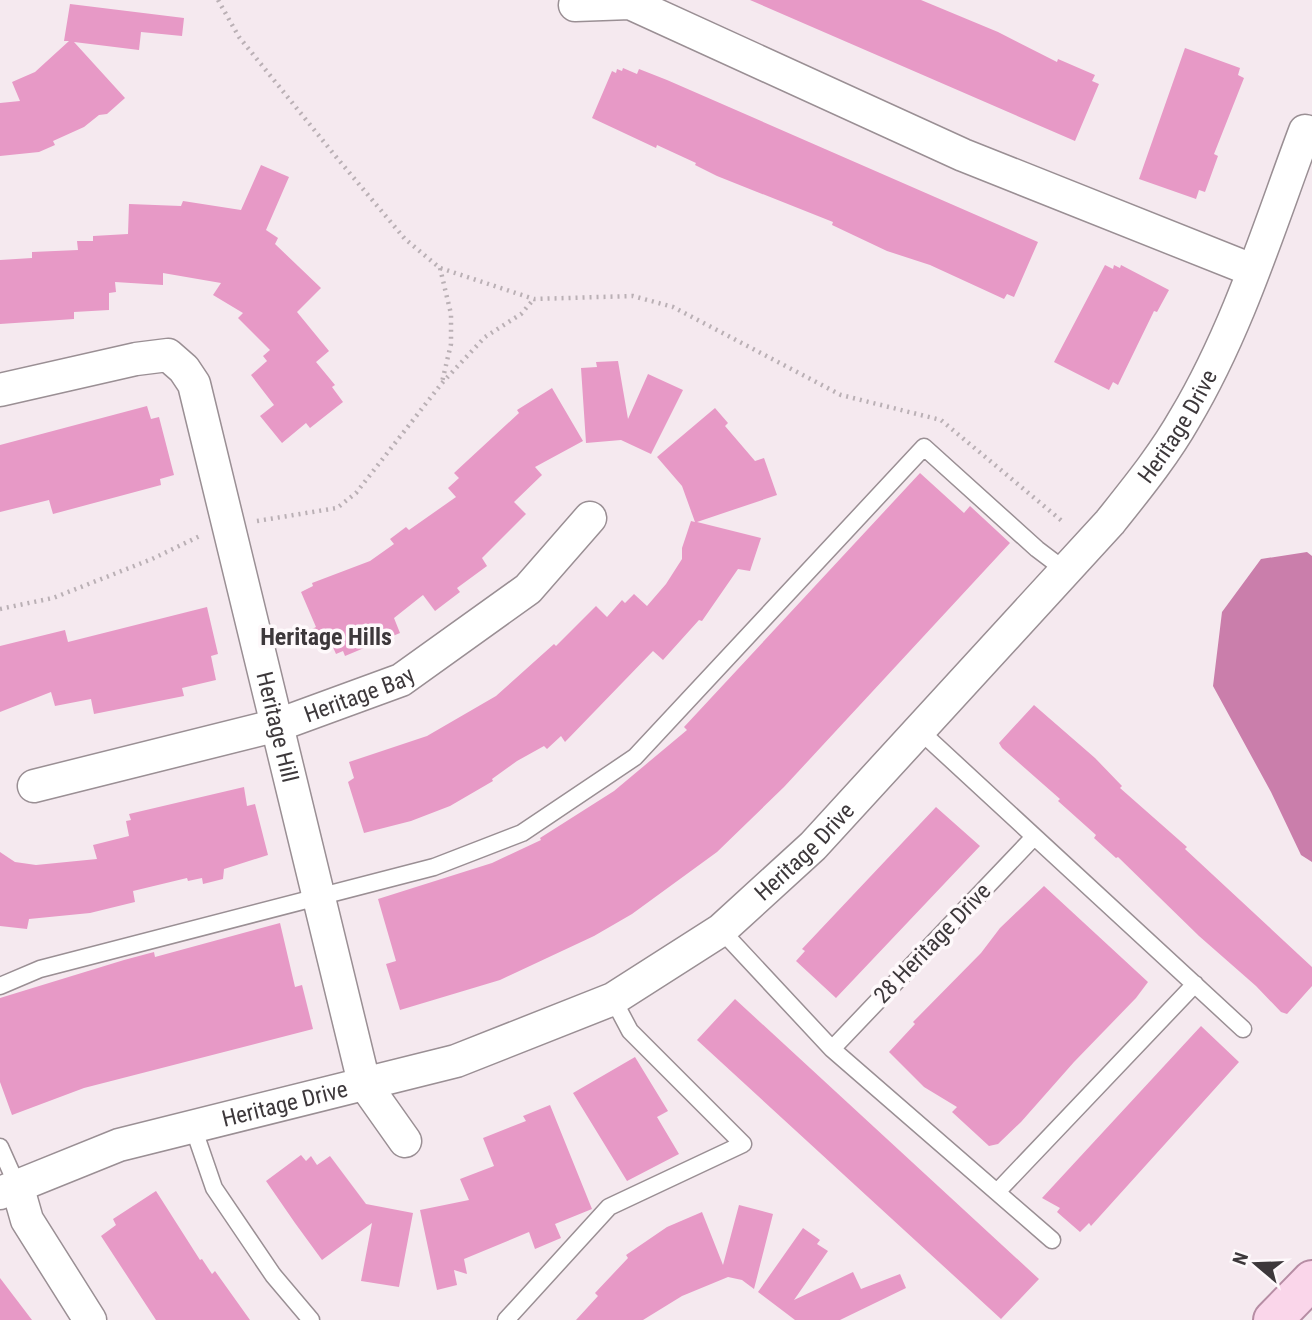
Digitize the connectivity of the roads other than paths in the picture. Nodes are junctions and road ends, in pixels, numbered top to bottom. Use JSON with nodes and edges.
{"nodes":[{"id":1,"x":575,"y":5,"type":"dead end"},
{"id":2,"x":1309,"y":132,"type":"edge"},
{"id":3,"x":1252,"y":270,"type":"junction"},
{"id":4,"x":0,"y":390,"type":"edge"},
{"id":5,"x":590,"y":518,"type":"dead end"},
{"id":6,"x":1066,"y":570,"type":"junction"},
{"id":7,"x":278,"y":725,"type":"junction"},
{"id":8,"x":919,"y":730,"type":"junction"},
{"id":9,"x":34,"y":786,"type":"dead end"},
{"id":10,"x":1033,"y":838,"type":"junction"},
{"id":11,"x":320,"y":895,"type":"junction"},
{"id":12,"x":721,"y":930,"type":"junction"},
{"id":13,"x":1195,"y":984,"type":"junction"},
{"id":14,"x":0,"y":986,"type":"edge"},
{"id":15,"x":613,"y":999,"type":"junction"},
{"id":16,"x":1243,"y":1029,"type":"dead end"},
{"id":17,"x":832,"y":1049,"type":"junction"},
{"id":18,"x":364,"y":1083,"type":"junction"},
{"id":19,"x":193,"y":1127,"type":"junction"},
{"id":20,"x":405,"y":1141,"type":"dead end"},
{"id":21,"x":0,"y":1147,"type":"edge"},
{"id":22,"x":8,"y":1189,"type":"edge"},
{"id":23,"x":997,"y":1192,"type":"junction"},
{"id":24,"x":1052,"y":1240,"type":"dead end"},
{"id":25,"x":1312,"y":1280,"type":"edge"},
{"id":26,"x":90,"y":1320,"type":"edge"},
{"id":27,"x":311,"y":1320,"type":"edge"},
{"id":28,"x":506,"y":1320,"type":"edge"},
{"id":29,"x":1273,"y":1320,"type":"edge"}],
"edges":[{"from":1,"to":3,"type":"street"},
{"from":2,"to":3,"type":"street","name":"Heritage Drive"},
{"from":3,"to":6,"type":"street","name":"Heritage Drive"},
{"from":4,"to":7,"type":"street","name":"Heritage Hill"},
{"from":5,"to":7,"type":"street","name":"Heritage Bay"},
{"from":6,"to":8,"type":"street","name":"Heritage Drive"},
{"from":6,"to":11,"type":"lane"},
{"from":7,"to":9,"type":"street","name":"Heritage Bay"},
{"from":7,"to":11,"type":"street","name":"Heritage Hill"},
{"from":8,"to":10,"type":"lane"},
{"from":8,"to":12,"type":"street","name":"Heritage Drive"},
{"from":10,"to":13,"type":"lane"},
{"from":10,"to":17,"type":"lane","name":"28 Heritage Drive"},
{"from":11,"to":14,"type":"lane"},
{"from":11,"to":18,"type":"street","name":"Heritage Hill"},
{"from":12,"to":15,"type":"street","name":"Heritage Drive"},
{"from":12,"to":17,"type":"lane"},
{"from":13,"to":16,"type":"lane"},
{"from":13,"to":23,"type":"lane"},
{"from":15,"to":18,"type":"street","name":"Heritage Drive"},
{"from":15,"to":28,"type":"lane"},
{"from":17,"to":23,"type":"lane"},
{"from":18,"to":19,"type":"street","name":"Heritage Drive"},
{"from":18,"to":20,"type":"street","name":"Heritage Hill"},
{"from":19,"to":22,"type":"street","name":"Heritage Drive"},
{"from":19,"to":27,"type":"lane"},
{"from":21,"to":22,"type":"lane"},
{"from":22,"to":26,"type":"street"},
{"from":23,"to":24,"type":"lane"},
{"from":25,"to":29,"type":"main road"}]}
